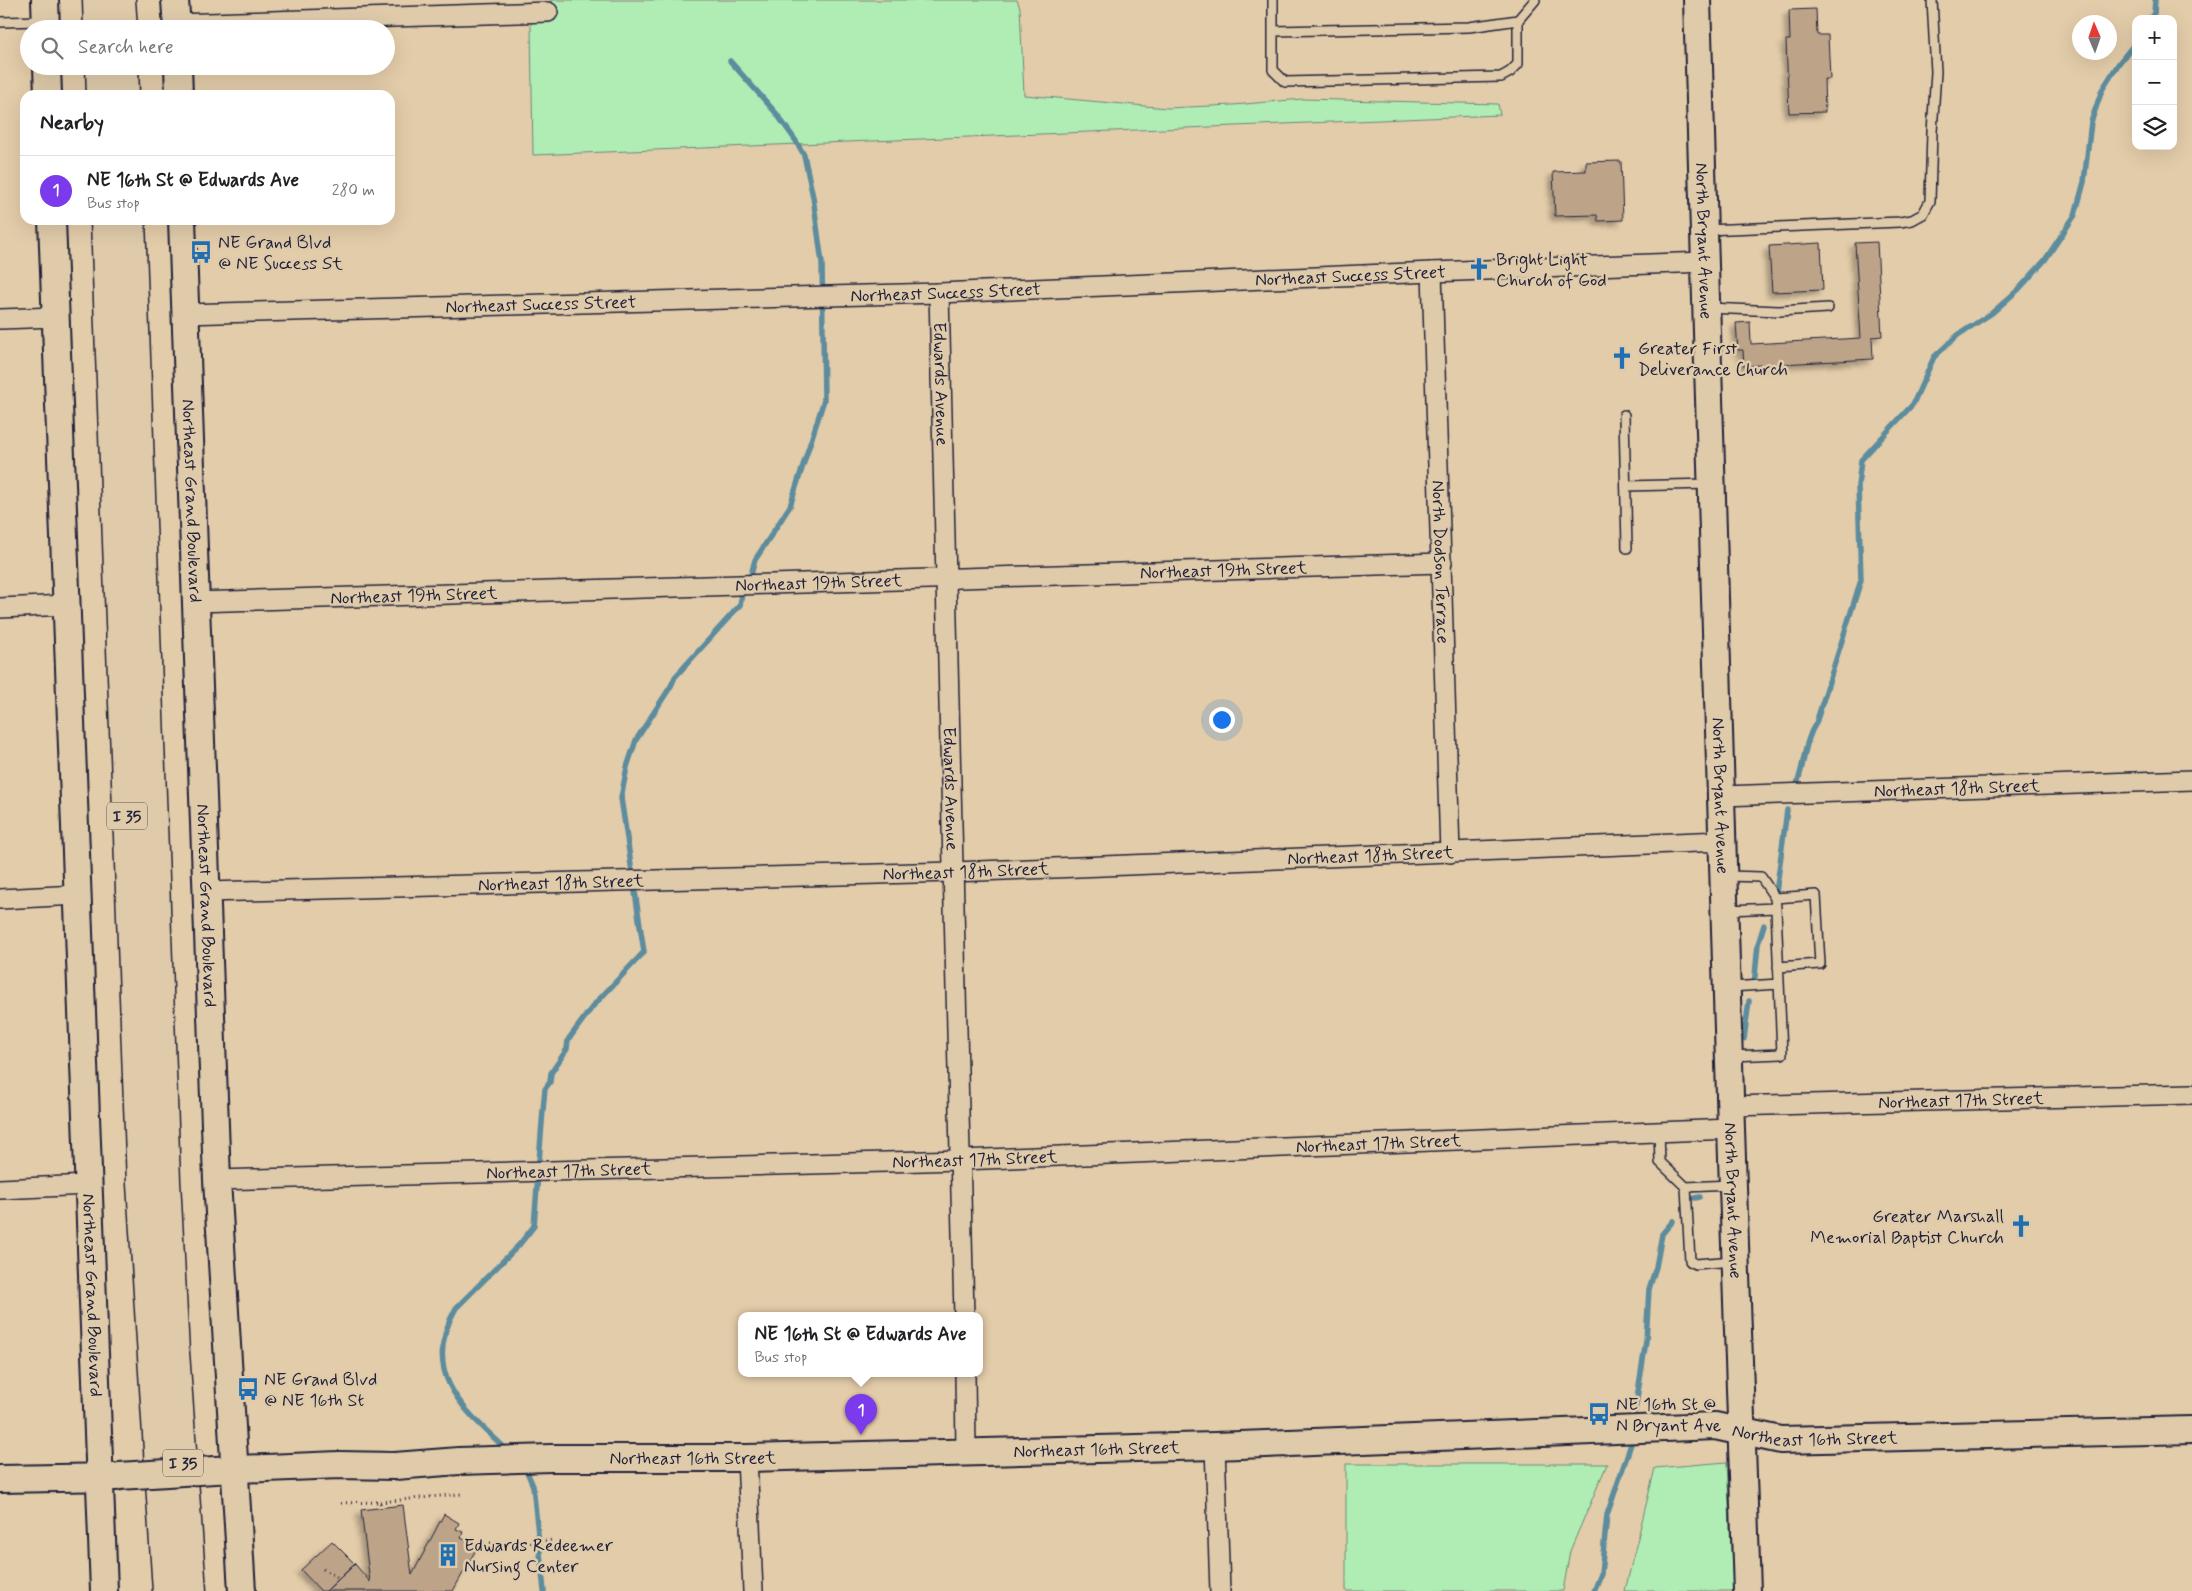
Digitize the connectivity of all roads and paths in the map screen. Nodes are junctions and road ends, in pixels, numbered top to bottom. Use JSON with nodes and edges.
{"nodes":[{"id":1,"x":97,"y":0,"type":"edge"},
{"id":2,"x":121,"y":0,"type":"edge"},
{"id":3,"x":1272,"y":0,"type":"edge"},
{"id":4,"x":1535,"y":0,"type":"edge"},
{"id":5,"x":1697,"y":0,"type":"edge"},
{"id":6,"x":1932,"y":0,"type":"edge"},
{"id":7,"x":548,"y":12,"type":"dead end"},
{"id":8,"x":45,"y":16,"type":"edge"},
{"id":9,"x":176,"y":18,"type":"edge"},
{"id":10,"x":98,"y":20,"type":"edge"},
{"id":11,"x":122,"y":20,"type":"edge"},
{"id":12,"x":1518,"y":20,"type":"junction"},
{"id":13,"x":0,"y":22,"type":"edge"},
{"id":14,"x":1273,"y":31,"type":"junction"},
{"id":15,"x":47,"y":75,"type":"edge"},
{"id":16,"x":100,"y":75,"type":"edge"},
{"id":17,"x":124,"y":75,"type":"edge"},
{"id":18,"x":178,"y":75,"type":"edge"},
{"id":19,"x":48,"y":90,"type":"edge"},
{"id":20,"x":101,"y":90,"type":"edge"},
{"id":21,"x":125,"y":90,"type":"edge"},
{"id":22,"x":179,"y":90,"type":"edge"},
{"id":23,"x":52,"y":225,"type":"edge"},
{"id":24,"x":105,"y":225,"type":"edge"},
{"id":25,"x":131,"y":225,"type":"edge"},
{"id":26,"x":182,"y":225,"type":"edge"},
{"id":27,"x":1705,"y":230,"type":"junction"},
{"id":28,"x":1706,"y":262,"type":"junction"},
{"id":29,"x":1432,"y":272,"type":"junction"},
{"id":30,"x":939,"y":293,"type":"junction"},
{"id":31,"x":1707,"y":308,"type":"junction"},
{"id":32,"x":1828,"y":308,"type":"dead end"},
{"id":33,"x":185,"y":314,"type":"junction"},
{"id":34,"x":56,"y":317,"type":"junction"},
{"id":35,"x":0,"y":319,"type":"edge"},
{"id":36,"x":1624,"y":415,"type":"dead end"},
{"id":37,"x":1713,"y":484,"type":"junction"},
{"id":38,"x":1626,"y":486,"type":"junction"},
{"id":39,"x":1627,"y":548,"type":"dead end"},
{"id":40,"x":1442,"y":564,"type":"junction"},
{"id":41,"x":947,"y":580,"type":"junction"},
{"id":42,"x":195,"y":602,"type":"junction"},
{"id":43,"x":67,"y":605,"type":"junction"},
{"id":44,"x":0,"y":608,"type":"edge"},
{"id":45,"x":2192,"y":780,"type":"edge"},
{"id":46,"x":1722,"y":796,"type":"junction"},
{"id":47,"x":1723,"y":841,"type":"junction"},
{"id":48,"x":1450,"y":853,"type":"junction"},
{"id":49,"x":953,"y":872,"type":"junction"},
{"id":50,"x":1724,"y":876,"type":"junction"},
{"id":51,"x":207,"y":892,"type":"junction"},
{"id":52,"x":77,"y":895,"type":"junction"},
{"id":53,"x":0,"y":899,"type":"edge"},
{"id":54,"x":1775,"y":903,"type":"junction"},
{"id":55,"x":1725,"y":911,"type":"junction"},
{"id":56,"x":1778,"y":967,"type":"junction"},
{"id":57,"x":1779,"y":984,"type":"junction"},
{"id":58,"x":1727,"y":987,"type":"junction"},
{"id":59,"x":1729,"y":1056,"type":"junction"},
{"id":60,"x":2192,"y":1094,"type":"edge"},
{"id":61,"x":1731,"y":1117,"type":"junction"},
{"id":62,"x":1659,"y":1131,"type":"junction"},
{"id":63,"x":961,"y":1160,"type":"junction"},
{"id":64,"x":217,"y":1180,"type":"junction"},
{"id":65,"x":88,"y":1185,"type":"junction"},
{"id":66,"x":1734,"y":1185,"type":"junction"},
{"id":67,"x":1686,"y":1187,"type":"junction"},
{"id":68,"x":0,"y":1189,"type":"edge"},
{"id":69,"x":1736,"y":1260,"type":"junction"},
{"id":70,"x":964,"y":1312,"type":"edge"},
{"id":71,"x":965,"y":1377,"type":"edge"},
{"id":72,"x":2192,"y":1430,"type":"edge"},
{"id":73,"x":1742,"y":1432,"type":"junction"},
{"id":74,"x":1215,"y":1446,"type":"junction"},
{"id":75,"x":966,"y":1452,"type":"junction"},
{"id":76,"x":747,"y":1458,"type":"junction"},
{"id":77,"x":225,"y":1469,"type":"junction"},
{"id":78,"x":110,"y":1477,"type":"junction"},
{"id":79,"x":0,"y":1480,"type":"edge"},
{"id":80,"x":461,"y":1494,"type":"dead end"},
{"id":81,"x":380,"y":1502,"type":"junction"},
{"id":82,"x":341,"y":1503,"type":"dead end"},
{"id":83,"x":381,"y":1508,"type":"dead end"},
{"id":84,"x":554,"y":1540,"type":"dead end"},
{"id":85,"x":490,"y":1543,"type":"dead end"},
{"id":86,"x":323,"y":1569,"type":"dead end"},
{"id":87,"x":340,"y":1579,"type":"dead end"},
{"id":88,"x":104,"y":1591,"type":"edge"},
{"id":89,"x":167,"y":1591,"type":"edge"},
{"id":90,"x":192,"y":1591,"type":"edge"},
{"id":91,"x":242,"y":1591,"type":"edge"},
{"id":92,"x":752,"y":1591,"type":"edge"},
{"id":93,"x":1220,"y":1591,"type":"edge"},
{"id":94,"x":1748,"y":1591,"type":"edge"}],
"edges":[{"from":1,"to":10,"type":"highway"},
{"from":2,"to":11,"type":"highway"},
{"from":3,"to":14,"type":"lane"},
{"from":4,"to":12,"type":"lane"},
{"from":5,"to":27,"type":"street","name":"North Bryant Avenue"},
{"from":6,"to":27,"type":"lane"},
{"from":7,"to":9,"type":"street"},
{"from":8,"to":13,"type":"lane"},
{"from":12,"to":14,"type":"lane"},
{"from":12,"to":14,"type":"lane"},
{"from":15,"to":19,"type":"street"},
{"from":16,"to":20,"type":"highway"},
{"from":17,"to":21,"type":"highway"},
{"from":18,"to":22,"type":"street"},
{"from":23,"to":34,"type":"street","name":"Northeast Grand Boulevard"},
{"from":24,"to":89,"type":"highway","number":"I 35"},
{"from":25,"to":90,"type":"highway","number":"I 35"},
{"from":26,"to":33,"type":"street","name":"Northeast Grand Boulevard"},
{"from":27,"to":28,"type":"street","name":"North Bryant Avenue"},
{"from":28,"to":29,"type":"street","name":"Northeast Success Street"},
{"from":28,"to":31,"type":"street","name":"North Bryant Avenue"},
{"from":29,"to":30,"type":"street","name":"Northeast Success Street"},
{"from":29,"to":40,"type":"street","name":"North Dodson Terrace"},
{"from":30,"to":33,"type":"street","name":"Northeast Success Street"},
{"from":30,"to":41,"type":"street","name":"Edwards Avenue"},
{"from":31,"to":32,"type":"lane"},
{"from":31,"to":37,"type":"street","name":"North Bryant Avenue"},
{"from":33,"to":42,"type":"street","name":"Northeast Grand Boulevard"},
{"from":34,"to":35,"type":"street"},
{"from":34,"to":43,"type":"street","name":"Northeast Grand Boulevard"},
{"from":36,"to":38,"type":"lane"},
{"from":37,"to":38,"type":"lane"},
{"from":37,"to":46,"type":"street","name":"North Bryant Avenue"},
{"from":38,"to":39,"type":"lane"},
{"from":40,"to":41,"type":"street","name":"Northeast 19th Street"},
{"from":40,"to":48,"type":"street","name":"North Dodson Terrace"},
{"from":41,"to":42,"type":"street","name":"Northeast 19th Street"},
{"from":41,"to":49,"type":"street","name":"Edwards Avenue"},
{"from":42,"to":51,"type":"street","name":"Northeast Grand Boulevard"},
{"from":43,"to":44,"type":"street"},
{"from":43,"to":52,"type":"street","name":"Northeast Grand Boulevard"},
{"from":45,"to":46,"type":"street","name":"Northeast 18th Street"},
{"from":46,"to":47,"type":"street","name":"North Bryant Avenue"},
{"from":47,"to":48,"type":"street","name":"Northeast 18th Street"},
{"from":47,"to":50,"type":"street","name":"North Bryant Avenue"},
{"from":48,"to":49,"type":"street","name":"Northeast 18th Street"},
{"from":49,"to":51,"type":"street","name":"Northeast 18th Street"},
{"from":49,"to":63,"type":"street","name":"Edwards Avenue"},
{"from":50,"to":54,"type":"lane"},
{"from":50,"to":55,"type":"street","name":"North Bryant Avenue"},
{"from":51,"to":64,"type":"street","name":"Northeast Grand Boulevard"},
{"from":52,"to":53,"type":"street"},
{"from":52,"to":65,"type":"street","name":"Northeast Grand Boulevard"},
{"from":54,"to":55,"type":"lane"},
{"from":54,"to":56,"type":"lane"},
{"from":54,"to":56,"type":"lane"},
{"from":55,"to":58,"type":"street","name":"North Bryant Avenue"},
{"from":56,"to":57,"type":"lane"},
{"from":57,"to":58,"type":"lane"},
{"from":57,"to":59,"type":"lane"},
{"from":58,"to":59,"type":"street","name":"North Bryant Avenue"},
{"from":59,"to":61,"type":"street","name":"North Bryant Avenue"},
{"from":60,"to":61,"type":"street","name":"Northeast 17th Street"},
{"from":61,"to":62,"type":"street","name":"Northeast 17th Street"},
{"from":61,"to":66,"type":"street","name":"North Bryant Avenue"},
{"from":62,"to":63,"type":"street","name":"Northeast 17th Street"},
{"from":62,"to":67,"type":"lane"},
{"from":63,"to":64,"type":"street","name":"Northeast 17th Street"},
{"from":63,"to":70,"type":"street","name":"Edwards Avenue"},
{"from":64,"to":77,"type":"street","name":"Northeast Grand Boulevard"},
{"from":65,"to":68,"type":"street"},
{"from":65,"to":78,"type":"street","name":"Northeast Grand Boulevard"},
{"from":66,"to":67,"type":"lane"},
{"from":66,"to":69,"type":"street","name":"North Bryant Avenue"},
{"from":67,"to":69,"type":"lane"},
{"from":69,"to":73,"type":"street","name":"North Bryant Avenue"},
{"from":71,"to":75,"type":"street"},
{"from":72,"to":73,"type":"street","name":"Northeast 16th Street"},
{"from":73,"to":74,"type":"street","name":"Northeast 16th Street"},
{"from":73,"to":94,"type":"street","name":"North Bryant Avenue"},
{"from":74,"to":75,"type":"street","name":"Northeast 16th Street"},
{"from":74,"to":93,"type":"street"},
{"from":75,"to":76,"type":"street","name":"Northeast 16th Street"},
{"from":76,"to":77,"type":"street","name":"Northeast 16th Street"},
{"from":76,"to":92,"type":"street"},
{"from":77,"to":78,"type":"street","name":"Northeast 16th Street","bridge":true},
{"from":77,"to":91,"type":"street","name":"Northeast Grand Boulevard"},
{"from":78,"to":79,"type":"street","name":"Northeast 16th Street"},
{"from":78,"to":88,"type":"street","name":"Northeast Grand Boulevard"},
{"from":80,"to":81,"type":"path"},
{"from":81,"to":82,"type":"path"},
{"from":81,"to":83,"type":"path"},
{"from":84,"to":85,"type":"path"},
{"from":86,"to":87,"type":"path"}]}
